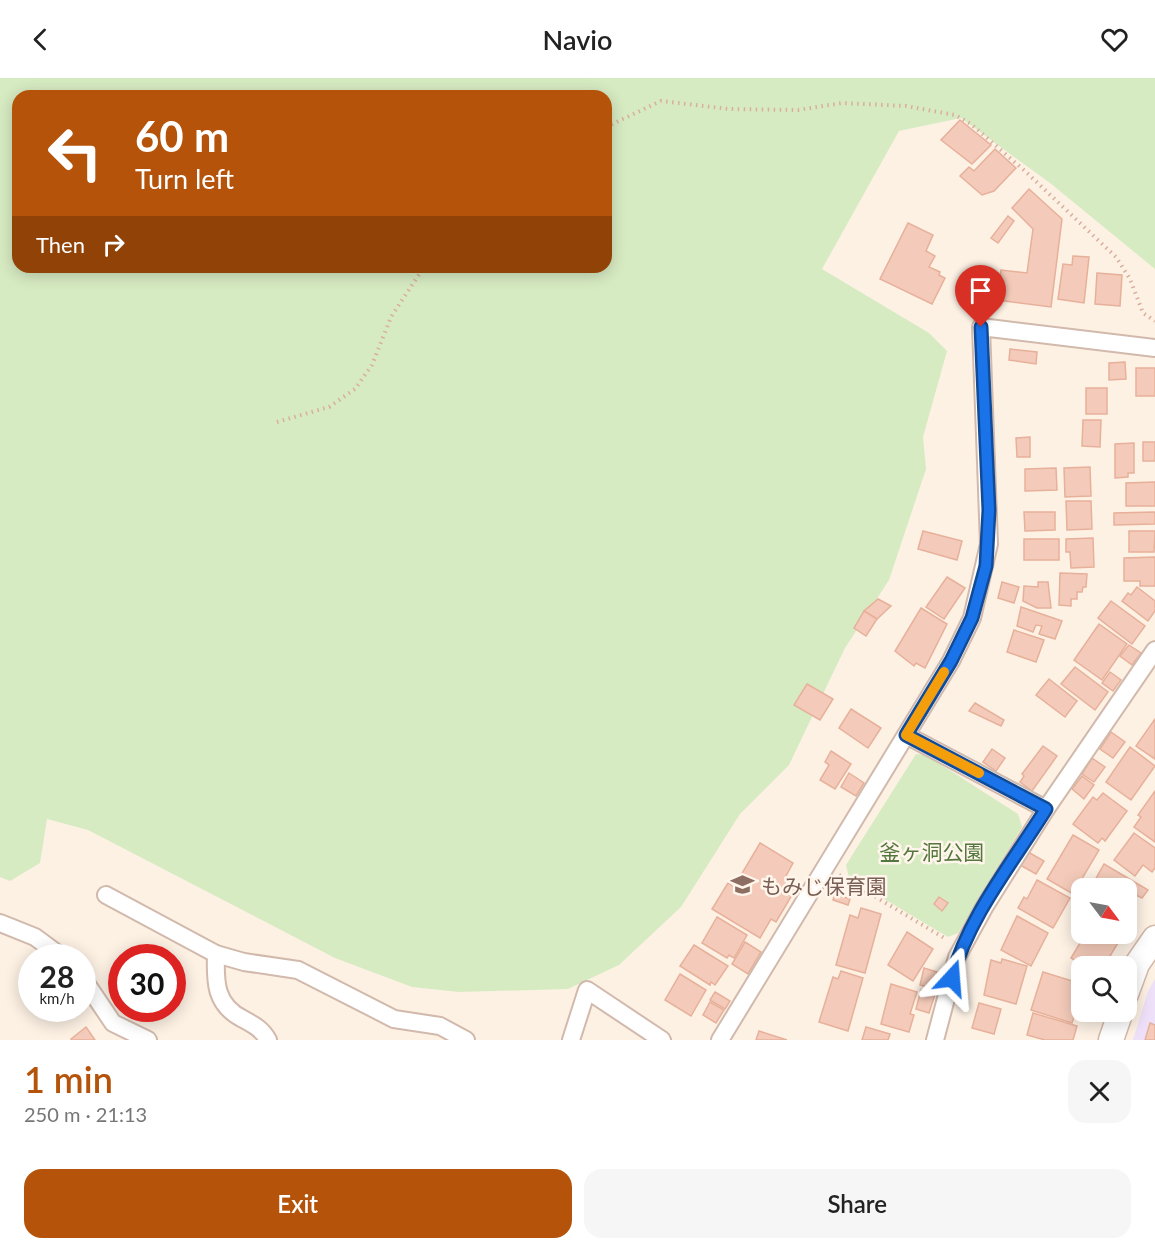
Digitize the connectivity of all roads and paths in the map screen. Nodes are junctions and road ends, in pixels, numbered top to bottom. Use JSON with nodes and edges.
{"nodes":[{"id":1,"x":612,"y":125,"type":"edge"},
{"id":2,"x":420,"y":273,"type":"edge"},
{"id":3,"x":1155,"y":321,"type":"edge"},
{"id":4,"x":1155,"y":348,"type":"edge"},
{"id":5,"x":277,"y":422,"type":"dead end"},
{"id":6,"x":1155,"y":650,"type":"edge"},
{"id":7,"x":906,"y":735,"type":"junction"},
{"id":8,"x":1046,"y":809,"type":"junction"},
{"id":9,"x":825,"y":869,"type":"junction"},
{"id":10,"x":106,"y":896,"type":"dead end"},
{"id":11,"x":0,"y":923,"type":"edge"},
{"id":12,"x":1155,"y":938,"type":"edge"},
{"id":13,"x":44,"y":944,"type":"edge"},
{"id":14,"x":962,"y":949,"type":"junction"},
{"id":15,"x":216,"y":954,"type":"junction"},
{"id":16,"x":1137,"y":964,"type":"edge"},
{"id":17,"x":96,"y":998,"type":"edge"},
{"id":18,"x":1117,"y":1022,"type":"edge"},
{"id":19,"x":148,"y":1040,"type":"edge"},
{"id":20,"x":268,"y":1040,"type":"edge"},
{"id":21,"x":466,"y":1040,"type":"edge"},
{"id":22,"x":571,"y":1040,"type":"edge"},
{"id":23,"x":662,"y":1040,"type":"edge"},
{"id":24,"x":720,"y":1040,"type":"edge"},
{"id":25,"x":935,"y":1040,"type":"edge"},
{"id":26,"x":1111,"y":1040,"type":"edge"}],
"edges":[{"from":1,"to":3,"type":"path"},
{"from":2,"to":5,"type":"path"},
{"from":4,"to":7,"type":"street"},
{"from":6,"to":8,"type":"street"},
{"from":7,"to":8,"type":"street"},
{"from":7,"to":9,"type":"street"},
{"from":8,"to":14,"type":"street"},
{"from":9,"to":14,"type":"path"},
{"from":9,"to":24,"type":"street"},
{"from":10,"to":15,"type":"street"},
{"from":11,"to":13,"type":"street"},
{"from":12,"to":16,"type":"street"},
{"from":14,"to":25,"type":"street"},
{"from":15,"to":20,"type":"street"},
{"from":15,"to":21,"type":"street"},
{"from":17,"to":19,"type":"street"},
{"from":18,"to":26,"type":"street"},
{"from":22,"to":23,"type":"street"}]}
